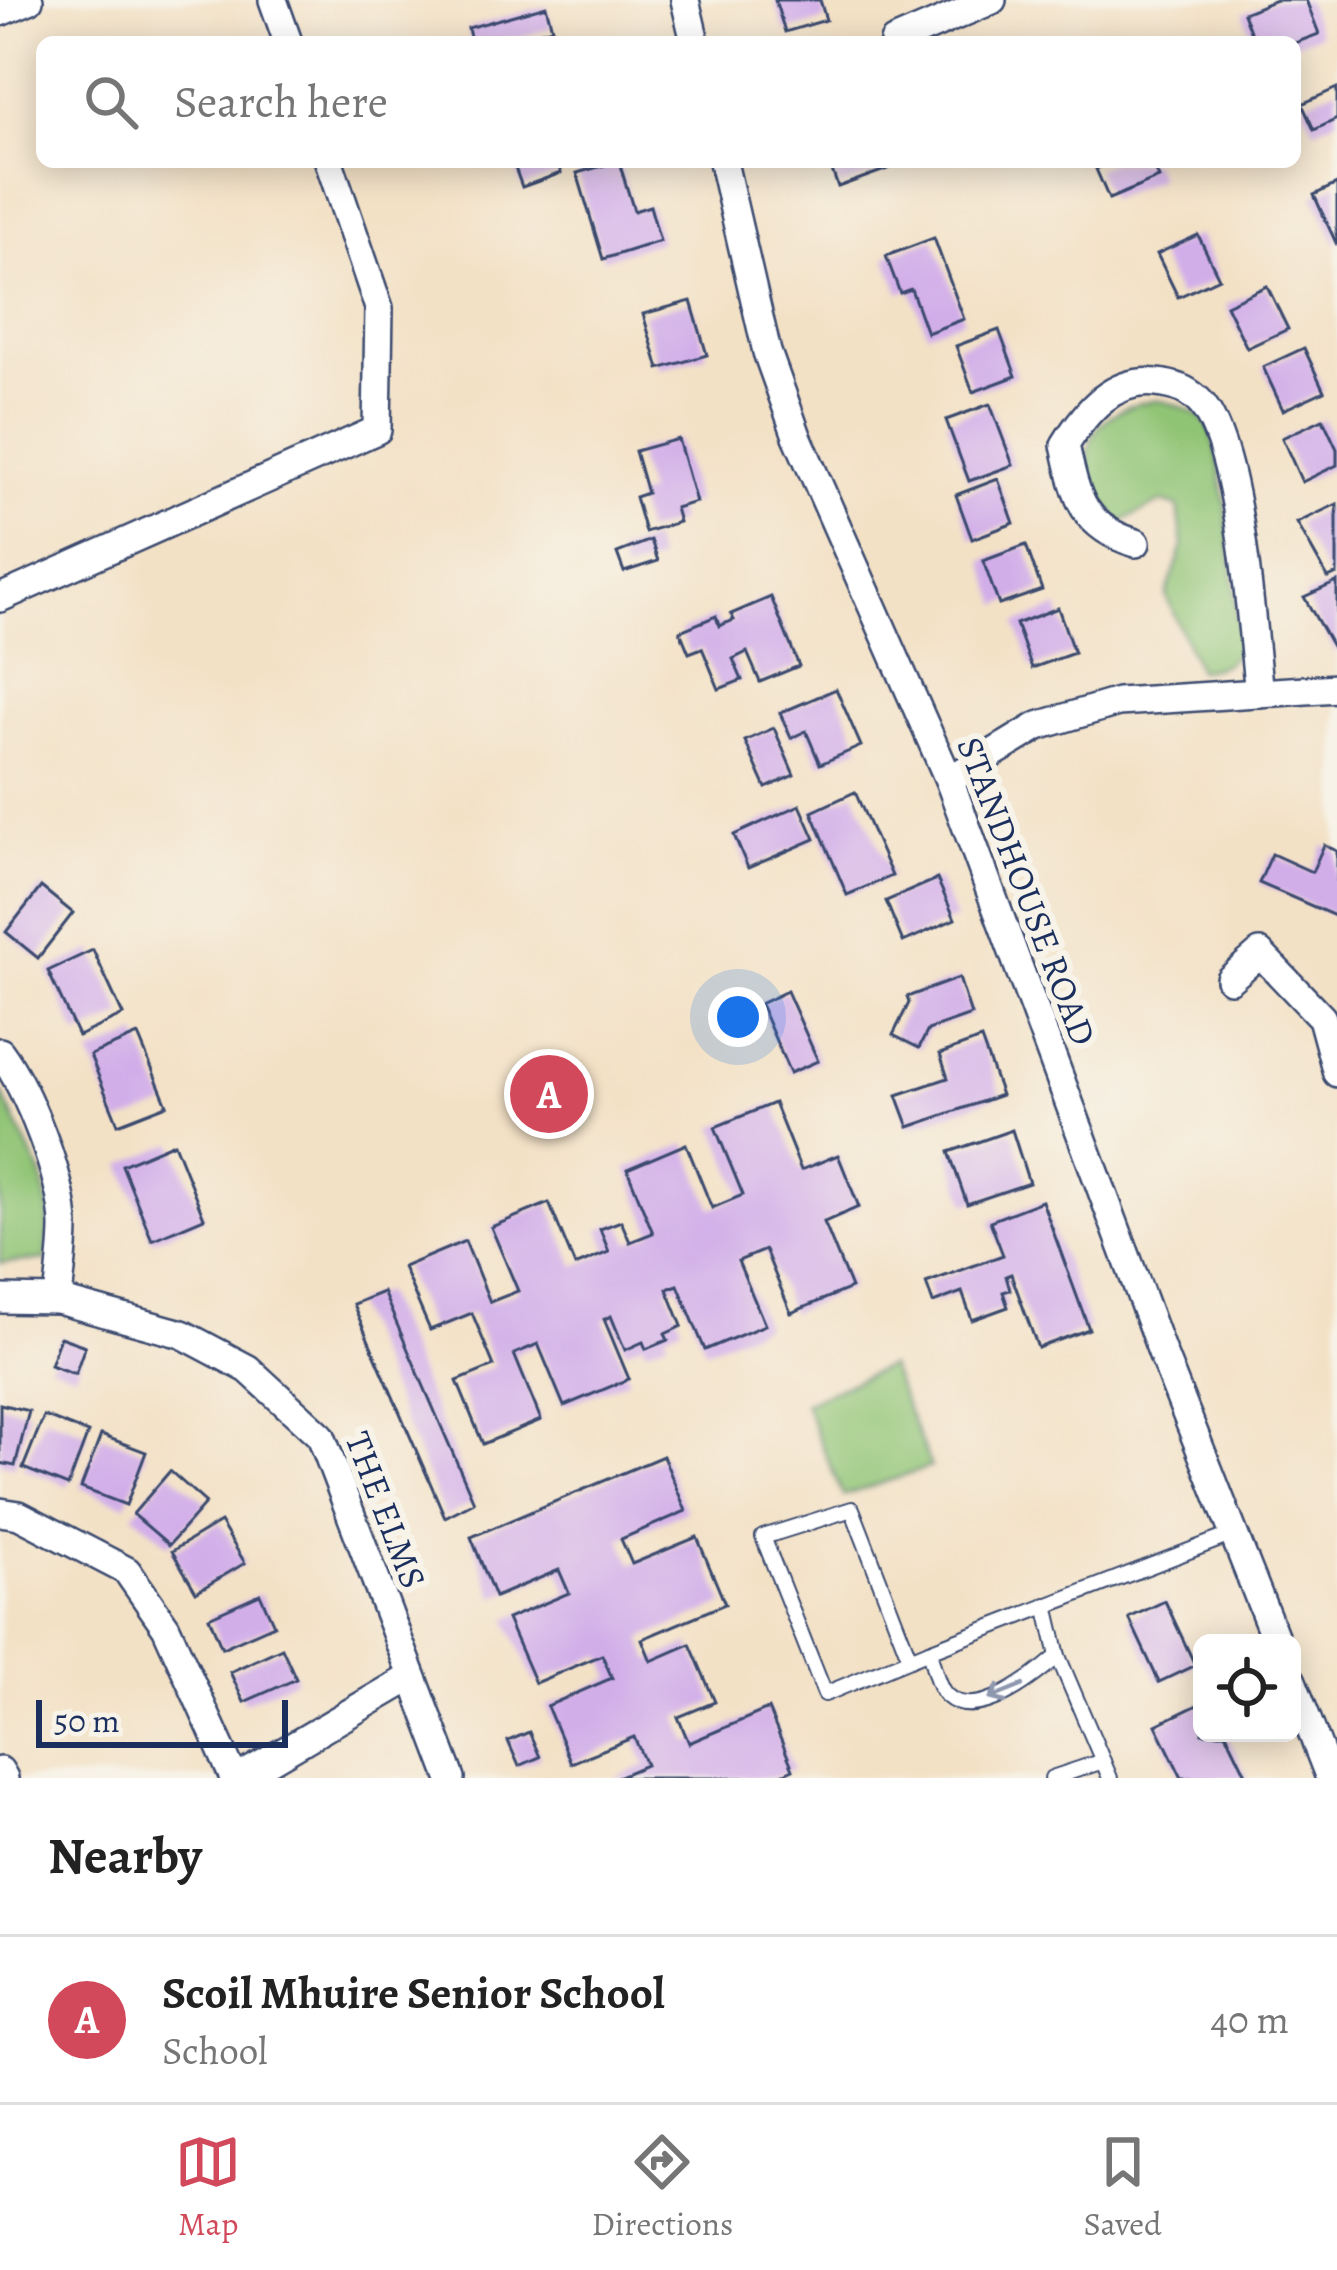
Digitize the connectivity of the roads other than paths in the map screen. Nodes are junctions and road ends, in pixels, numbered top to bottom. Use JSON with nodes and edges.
{"nodes":[{"id":1,"x":29,"y":0,"type":"edge"},
{"id":2,"x":274,"y":0,"type":"edge"},
{"id":3,"x":685,"y":0,"type":"edge"},
{"id":4,"x":992,"y":0,"type":"edge"},
{"id":5,"x":0,"y":12,"type":"edge"},
{"id":6,"x":286,"y":36,"type":"edge"},
{"id":7,"x":694,"y":36,"type":"edge"},
{"id":8,"x":908,"y":36,"type":"edge"},
{"id":9,"x":331,"y":168,"type":"edge"},
{"id":10,"x":724,"y":168,"type":"edge"},
{"id":11,"x":1136,"y":543,"type":"dead end"},
{"id":12,"x":0,"y":598,"type":"edge"},
{"id":13,"x":1337,"y":688,"type":"edge"},
{"id":14,"x":1259,"y":693,"type":"junction"},
{"id":15,"x":949,"y":780,"type":"junction"},
{"id":16,"x":1230,"y":979,"type":"dead end"},
{"id":17,"x":0,"y":1052,"type":"edge"},
{"id":18,"x":1337,"y":1073,"type":"edge"},
{"id":19,"x":0,"y":1299,"type":"edge"},
{"id":20,"x":58,"y":1300,"type":"junction"},
{"id":21,"x":0,"y":1511,"type":"edge"},
{"id":22,"x":1234,"y":1534,"type":"junction"},
{"id":23,"x":1046,"y":1605,"type":"junction"},
{"id":24,"x":1273,"y":1634,"type":"edge"},
{"id":25,"x":929,"y":1651,"type":"junction"},
{"id":26,"x":1058,"y":1656,"type":"junction"},
{"id":27,"x":910,"y":1659,"type":"junction"},
{"id":28,"x":411,"y":1677,"type":"junction"},
{"id":29,"x":1301,"y":1695,"type":"edge"},
{"id":30,"x":1326,"y":1733,"type":"edge"},
{"id":31,"x":1103,"y":1761,"type":"junction"},
{"id":32,"x":237,"y":1778,"type":"edge"},
{"id":33,"x":451,"y":1778,"type":"edge"},
{"id":34,"x":1052,"y":1778,"type":"edge"},
{"id":35,"x":1110,"y":1778,"type":"edge"},
{"id":36,"x":1330,"y":1778,"type":"edge"}],
"edges":[{"from":1,"to":5,"type":"street"},
{"from":2,"to":6,"type":"street"},
{"from":3,"to":7,"type":"street"},
{"from":4,"to":8,"type":"street"},
{"from":9,"to":12,"type":"street"},
{"from":10,"to":15,"type":"street","name":"STANDHOUSE ROAD"},
{"from":11,"to":14,"type":"street"},
{"from":13,"to":14,"type":"street"},
{"from":14,"to":15,"type":"street"},
{"from":15,"to":22,"type":"street","name":"STANDHOUSE ROAD"},
{"from":16,"to":18,"type":"street"},
{"from":17,"to":20,"type":"street"},
{"from":19,"to":20,"type":"street","name":"THE ELMS"},
{"from":20,"to":28,"type":"street","name":"THE ELMS"},
{"from":21,"to":32,"type":"street"},
{"from":22,"to":23,"type":"lane"},
{"from":22,"to":24,"type":"street","name":"STANDHOUSE ROAD"},
{"from":23,"to":25,"type":"lane"},
{"from":23,"to":26,"type":"lane"},
{"from":26,"to":25,"type":"lane","one_way":true},
{"from":25,"to":27,"type":"lane"},
{"from":26,"to":31,"type":"lane"},
{"from":27,"to":27,"type":"lane"},
{"from":28,"to":32,"type":"street"},
{"from":28,"to":33,"type":"street","name":"THE ELMS"},
{"from":29,"to":30,"type":"street"},
{"from":30,"to":36,"type":"street"},
{"from":31,"to":34,"type":"lane"},
{"from":31,"to":35,"type":"lane"}]}
